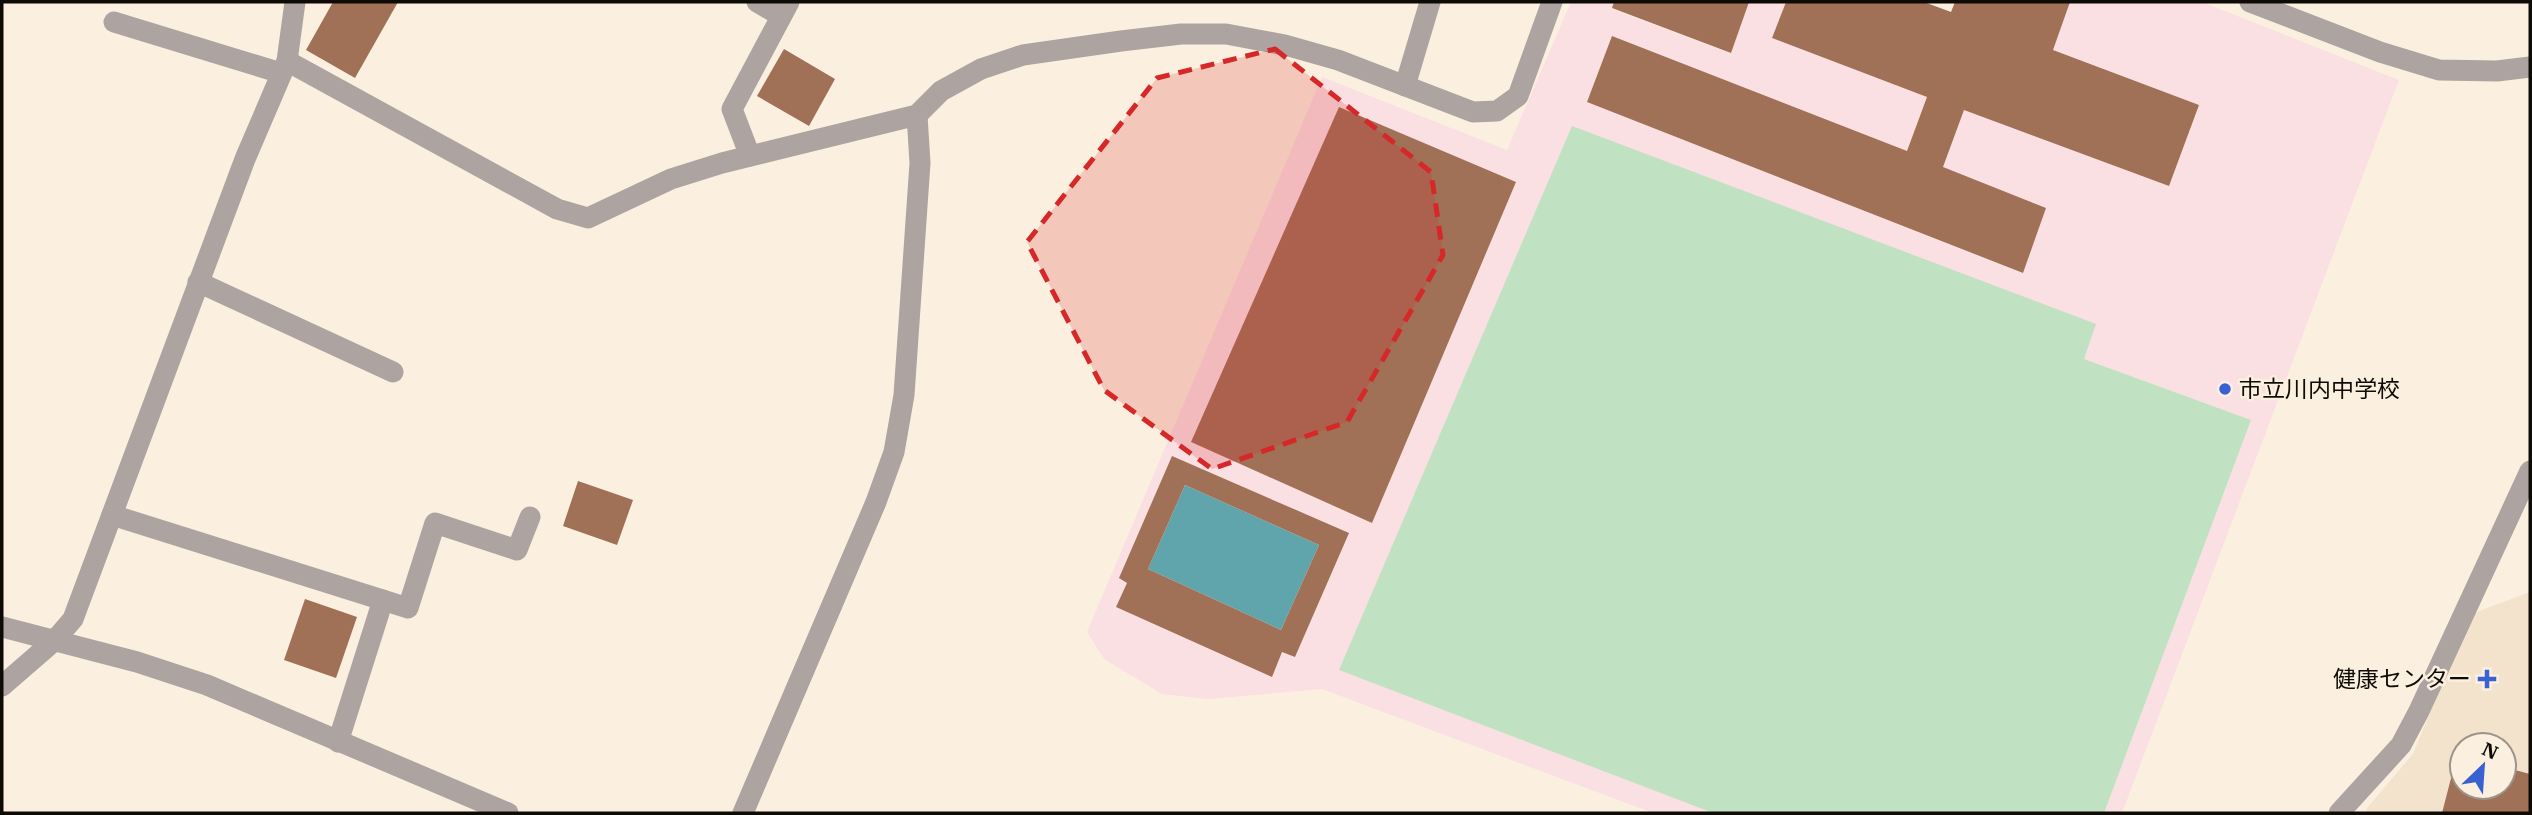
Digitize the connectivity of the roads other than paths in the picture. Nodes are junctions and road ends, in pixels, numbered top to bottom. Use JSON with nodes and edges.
{"nodes":[{"id":1,"x":295,"y":2,"type":"edge"},
{"id":2,"x":757,"y":2,"type":"edge"},
{"id":3,"x":1430,"y":2,"type":"edge"},
{"id":4,"x":1552,"y":2,"type":"edge"},
{"id":5,"x":2250,"y":2,"type":"edge"},
{"id":6,"x":785,"y":9,"type":"edge"},
{"id":7,"x":114,"y":22,"type":"dead end"},
{"id":8,"x":284,"y":67,"type":"junction"},
{"id":9,"x":2530,"y":67,"type":"edge"},
{"id":10,"x":1405,"y":86,"type":"junction"},
{"id":11,"x":917,"y":115,"type":"junction"},
{"id":12,"x":750,"y":156,"type":"junction"},
{"id":13,"x":198,"y":282,"type":"junction"},
{"id":14,"x":393,"y":372,"type":"dead end"},
{"id":15,"x":2530,"y":471,"type":"edge"},
{"id":16,"x":112,"y":515,"type":"junction"},
{"id":17,"x":530,"y":517,"type":"dead end"},
{"id":18,"x":383,"y":600,"type":"junction"},
{"id":19,"x":2,"y":627,"type":"edge"},
{"id":20,"x":55,"y":640,"type":"junction"},
{"id":21,"x":2,"y":686,"type":"edge"},
{"id":22,"x":338,"y":742,"type":"junction"},
{"id":23,"x":508,"y":813,"type":"edge"},
{"id":24,"x":743,"y":813,"type":"edge"},
{"id":25,"x":2339,"y":813,"type":"edge"}],
"edges":[{"from":1,"to":8,"type":"street"},
{"from":2,"to":6,"type":"street"},
{"from":3,"to":10,"type":"street"},
{"from":4,"to":10,"type":"street"},
{"from":5,"to":9,"type":"street"},
{"from":6,"to":12,"type":"street"},
{"from":7,"to":8,"type":"street"},
{"from":8,"to":12,"type":"street"},
{"from":8,"to":13,"type":"street"},
{"from":10,"to":11,"type":"street"},
{"from":11,"to":12,"type":"street"},
{"from":11,"to":24,"type":"street"},
{"from":13,"to":14,"type":"street"},
{"from":13,"to":16,"type":"street"},
{"from":15,"to":25,"type":"street"},
{"from":16,"to":18,"type":"street"},
{"from":16,"to":20,"type":"street"},
{"from":17,"to":18,"type":"street"},
{"from":18,"to":22,"type":"street"},
{"from":19,"to":20,"type":"street"},
{"from":20,"to":21,"type":"street"},
{"from":20,"to":22,"type":"street"},
{"from":22,"to":23,"type":"street"}]}
